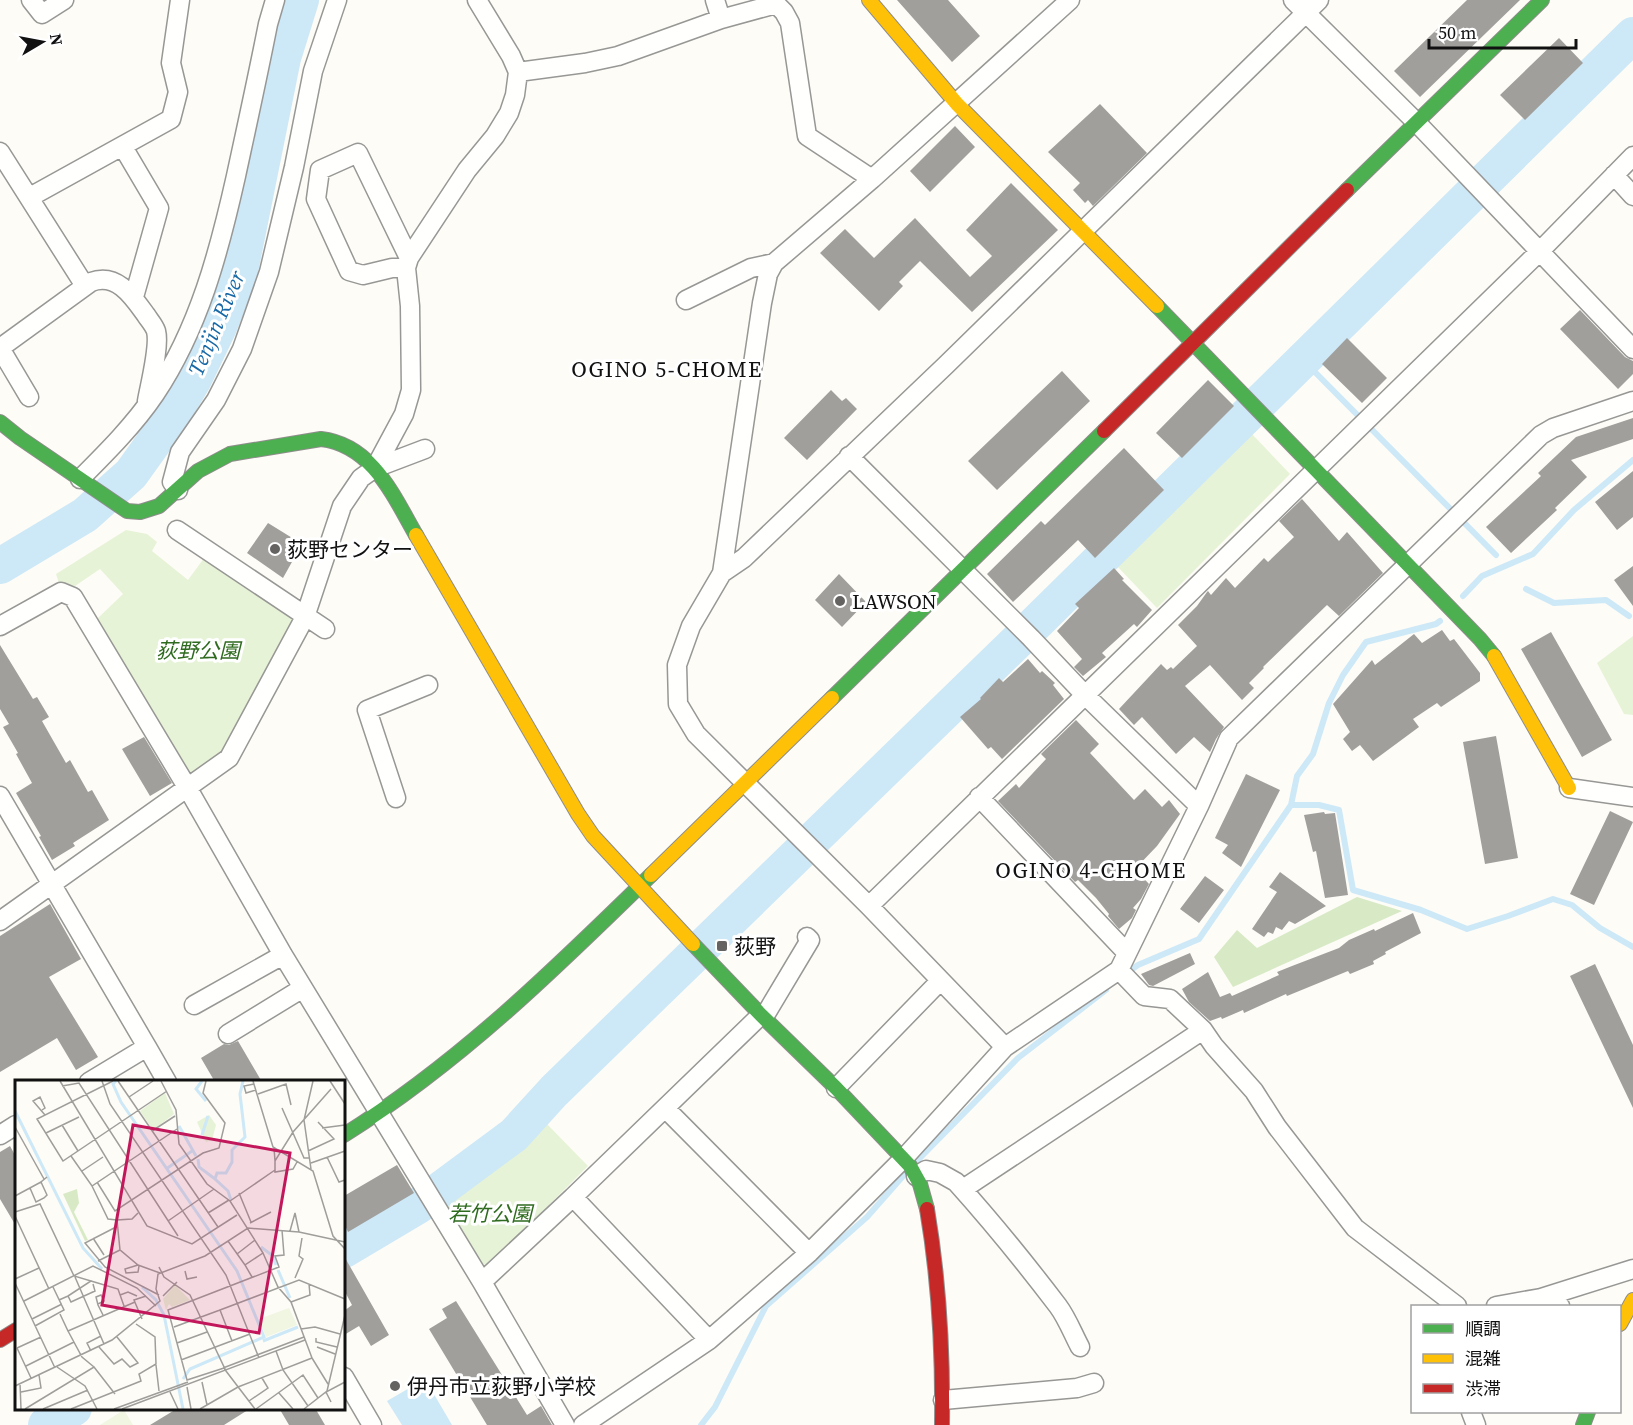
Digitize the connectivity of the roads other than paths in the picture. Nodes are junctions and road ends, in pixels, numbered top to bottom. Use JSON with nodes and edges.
{"nodes":[{"id":1,"x":31,"y":0,"type":"edge"},
{"id":2,"x":64,"y":0,"type":"edge"},
{"id":3,"x":180,"y":0,"type":"edge"},
{"id":4,"x":276,"y":0,"type":"edge"},
{"id":5,"x":337,"y":0,"type":"edge"},
{"id":6,"x":477,"y":0,"type":"edge"},
{"id":7,"x":715,"y":0,"type":"edge"},
{"id":8,"x":869,"y":0,"type":"edge"},
{"id":9,"x":1070,"y":0,"type":"edge"},
{"id":10,"x":1542,"y":0,"type":"edge"},
{"id":11,"x":776,"y":2,"type":"edge"},
{"id":12,"x":1306,"y":4,"type":"edge"},
{"id":13,"x":721,"y":20,"type":"junction"},
{"id":14,"x":518,"y":72,"type":"junction"},
{"id":15,"x":957,"y":104,"type":"junction"},
{"id":16,"x":1416,"y":122,"type":"junction"},
{"id":17,"x":123,"y":147,"type":"junction"},
{"id":18,"x":0,"y":152,"type":"edge"},
{"id":19,"x":1633,"y":156,"type":"edge"},
{"id":20,"x":1614,"y":175,"type":"junction"},
{"id":21,"x":872,"y":179,"type":"junction"},
{"id":22,"x":1633,"y":196,"type":"edge"},
{"id":23,"x":30,"y":197,"type":"junction"},
{"id":24,"x":1082,"y":231,"type":"junction"},
{"id":25,"x":1539,"y":252,"type":"junction"},
{"id":26,"x":407,"y":263,"type":"junction"},
{"id":27,"x":774,"y":263,"type":"junction"},
{"id":28,"x":85,"y":286,"type":"junction"},
{"id":29,"x":134,"y":297,"type":"junction"},
{"id":30,"x":686,"y":300,"type":"dead end"},
{"id":31,"x":1192,"y":341,"type":"junction"},
{"id":32,"x":0,"y":348,"type":"edge"},
{"id":33,"x":1633,"y":349,"type":"edge"},
{"id":34,"x":29,"y":398,"type":"dead end"},
{"id":35,"x":1633,"y":401,"type":"edge"},
{"id":36,"x":146,"y":406,"type":"junction"},
{"id":37,"x":0,"y":422,"type":"edge"},
{"id":38,"x":425,"y":449,"type":"dead end"},
{"id":39,"x":849,"y":456,"type":"junction"},
{"id":40,"x":375,"y":468,"type":"junction"},
{"id":41,"x":1314,"y":470,"type":"junction"},
{"id":42,"x":80,"y":479,"type":"junction"},
{"id":43,"x":178,"y":490,"type":"junction"},
{"id":44,"x":177,"y":530,"type":"dead end"},
{"id":45,"x":1407,"y":564,"type":"junction"},
{"id":46,"x":964,"y":570,"type":"junction"},
{"id":47,"x":722,"y":573,"type":"junction"},
{"id":48,"x":305,"y":617,"type":"junction"},
{"id":49,"x":0,"y":626,"type":"edge"},
{"id":50,"x":326,"y":629,"type":"dead end"},
{"id":51,"x":428,"y":685,"type":"dead end"},
{"id":52,"x":1084,"y":695,"type":"junction"},
{"id":53,"x":746,"y":782,"type":"junction"},
{"id":54,"x":187,"y":787,"type":"junction"},
{"id":55,"x":1569,"y":788,"type":"joint"},
{"id":56,"x":0,"y":796,"type":"edge"},
{"id":57,"x":979,"y":797,"type":"junction"},
{"id":58,"x":1633,"y":797,"type":"edge"},
{"id":59,"x":396,"y":798,"type":"dead end"},
{"id":60,"x":1199,"y":806,"type":"junction"},
{"id":61,"x":52,"y":884,"type":"junction"},
{"id":62,"x":640,"y":888,"type":"junction"},
{"id":63,"x":869,"y":906,"type":"junction"},
{"id":64,"x":0,"y":921,"type":"edge"},
{"id":65,"x":807,"y":937,"type":"dead end"},
{"id":66,"x":1127,"y":953,"type":"junction"},
{"id":67,"x":283,"y":955,"type":"junction"},
{"id":68,"x":1119,"y":969,"type":"junction"},
{"id":69,"x":940,"y":981,"type":"junction"},
{"id":70,"x":303,"y":988,"type":"junction"},
{"id":71,"x":194,"y":1005,"type":"dead end"},
{"id":72,"x":762,"y":1016,"type":"junction"},
{"id":73,"x":1203,"y":1030,"type":"junction"},
{"id":74,"x":228,"y":1034,"type":"dead end"},
{"id":75,"x":147,"y":1047,"type":"junction"},
{"id":76,"x":1005,"y":1047,"type":"junction"},
{"id":77,"x":92,"y":1080,"type":"edge"},
{"id":78,"x":166,"y":1080,"type":"edge"},
{"id":79,"x":836,"y":1088,"type":"junction"},
{"id":80,"x":665,"y":1108,"type":"junction"},
{"id":81,"x":379,"y":1114,"type":"junction"},
{"id":82,"x":15,"y":1126,"type":"edge"},
{"id":83,"x":0,"y":1135,"type":"edge"},
{"id":84,"x":345,"y":1135,"type":"edge"},
{"id":85,"x":904,"y":1158,"type":"junction"},
{"id":86,"x":916,"y":1176,"type":"junction"},
{"id":87,"x":963,"y":1190,"type":"junction"},
{"id":88,"x":573,"y":1197,"type":"junction"},
{"id":89,"x":809,"y":1253,"type":"junction"},
{"id":90,"x":1633,"y":1269,"type":"edge"},
{"id":91,"x":482,"y":1282,"type":"junction"},
{"id":92,"x":1541,"y":1298,"type":"junction"},
{"id":93,"x":1633,"y":1300,"type":"edge"},
{"id":94,"x":1456,"y":1305,"type":"edge"},
{"id":95,"x":1502,"y":1305,"type":"edge"},
{"id":96,"x":1558,"y":1305,"type":"edge"},
{"id":97,"x":1621,"y":1324,"type":"edge"},
{"id":98,"x":15,"y":1331,"type":"edge"},
{"id":99,"x":0,"y":1340,"type":"edge"},
{"id":100,"x":709,"y":1340,"type":"junction"},
{"id":101,"x":1080,"y":1347,"type":"dead end"},
{"id":102,"x":345,"y":1379,"type":"edge"},
{"id":103,"x":1094,"y":1383,"type":"dead end"},
{"id":104,"x":943,"y":1400,"type":"junction"},
{"id":105,"x":372,"y":1425,"type":"edge"},
{"id":106,"x":565,"y":1425,"type":"edge"},
{"id":107,"x":583,"y":1425,"type":"edge"},
{"id":108,"x":942,"y":1425,"type":"edge"}],
"edges":[{"from":1,"to":2,"type":"street"},
{"from":3,"to":17,"type":"street"},
{"from":4,"to":36,"type":"street"},
{"from":5,"to":43,"type":"street"},
{"from":6,"to":14,"type":"street"},
{"from":7,"to":13,"type":"street"},
{"from":8,"to":15,"type":"street"},
{"from":9,"to":15,"type":"street"},
{"from":10,"to":16,"type":"street"},
{"from":11,"to":13,"type":"street"},
{"from":11,"to":21,"type":"street"},
{"from":12,"to":16,"type":"street"},
{"from":12,"to":24,"type":"street"},
{"from":13,"to":14,"type":"street"},
{"from":14,"to":26,"type":"street"},
{"from":15,"to":21,"type":"street"},
{"from":15,"to":24,"type":"street"},
{"from":16,"to":25,"type":"street"},
{"from":16,"to":31,"type":"street"},
{"from":17,"to":23,"type":"street"},
{"from":17,"to":29,"type":"street"},
{"from":18,"to":23,"type":"street"},
{"from":19,"to":20,"type":"street"},
{"from":20,"to":22,"type":"street"},
{"from":20,"to":25,"type":"street"},
{"from":21,"to":27,"type":"street"},
{"from":23,"to":28,"type":"street"},
{"from":24,"to":31,"type":"street"},
{"from":24,"to":39,"type":"street"},
{"from":25,"to":33,"type":"street"},
{"from":25,"to":41,"type":"street"},
{"from":26,"to":26,"type":"street"},
{"from":26,"to":40,"type":"street"},
{"from":27,"to":30,"type":"street"},
{"from":27,"to":47,"type":"street"},
{"from":28,"to":29,"type":"street"},
{"from":28,"to":32,"type":"street"},
{"from":29,"to":36,"type":"street"},
{"from":31,"to":41,"type":"street"},
{"from":31,"to":46,"type":"street"},
{"from":32,"to":34,"type":"street"},
{"from":35,"to":45,"type":"street"},
{"from":36,"to":42,"type":"street"},
{"from":37,"to":42,"type":"street"},
{"from":38,"to":40,"type":"street"},
{"from":39,"to":46,"type":"street"},
{"from":39,"to":47,"type":"street"},
{"from":40,"to":43,"type":"street"},
{"from":40,"to":48,"type":"street"},
{"from":40,"to":62,"type":"street"},
{"from":41,"to":45,"type":"street"},
{"from":41,"to":52,"type":"street"},
{"from":42,"to":43,"type":"street"},
{"from":44,"to":48,"type":"street"},
{"from":45,"to":55,"type":"street"},
{"from":45,"to":60,"type":"street"},
{"from":46,"to":52,"type":"street"},
{"from":46,"to":53,"type":"street"},
{"from":47,"to":53,"type":"street"},
{"from":48,"to":50,"type":"street"},
{"from":48,"to":54,"type":"street"},
{"from":49,"to":54,"type":"street"},
{"from":51,"to":59,"type":"street"},
{"from":52,"to":57,"type":"street"},
{"from":52,"to":60,"type":"street"},
{"from":53,"to":62,"type":"street"},
{"from":53,"to":63,"type":"street"},
{"from":54,"to":61,"type":"street"},
{"from":54,"to":67,"type":"street"},
{"from":55,"to":58,"type":"street"},
{"from":56,"to":61,"type":"street"},
{"from":57,"to":63,"type":"street"},
{"from":57,"to":66,"type":"street"},
{"from":60,"to":66,"type":"street"},
{"from":61,"to":64,"type":"street"},
{"from":61,"to":75,"type":"street"},
{"from":62,"to":72,"type":"street"},
{"from":62,"to":81,"type":"street"},
{"from":63,"to":69,"type":"street"},
{"from":65,"to":72,"type":"street"},
{"from":66,"to":68,"type":"street"},
{"from":67,"to":70,"type":"street"},
{"from":67,"to":71,"type":"street"},
{"from":68,"to":73,"type":"street"},
{"from":68,"to":76,"type":"street"},
{"from":69,"to":76,"type":"street"},
{"from":69,"to":79,"type":"street"},
{"from":70,"to":74,"type":"street"},
{"from":70,"to":81,"type":"street"},
{"from":72,"to":79,"type":"street"},
{"from":72,"to":80,"type":"street"},
{"from":73,"to":87,"type":"street"},
{"from":73,"to":94,"type":"street"},
{"from":75,"to":77,"type":"street"},
{"from":75,"to":78,"type":"street"},
{"from":76,"to":85,"type":"street"},
{"from":79,"to":85,"type":"street"},
{"from":80,"to":88,"type":"street"},
{"from":80,"to":89,"type":"street"},
{"from":81,"to":84,"type":"street"},
{"from":81,"to":91,"type":"street"},
{"from":82,"to":83,"type":"street"},
{"from":85,"to":86,"type":"street"},
{"from":85,"to":89,"type":"street"},
{"from":86,"to":87,"type":"street"},
{"from":86,"to":104,"type":"street"},
{"from":87,"to":101,"type":"street"},
{"from":88,"to":91,"type":"street"},
{"from":88,"to":100,"type":"street"},
{"from":89,"to":100,"type":"street"},
{"from":90,"to":92,"type":"street"},
{"from":91,"to":106,"type":"street"},
{"from":92,"to":95,"type":"street"},
{"from":92,"to":96,"type":"street"},
{"from":93,"to":97,"type":"street"},
{"from":98,"to":99,"type":"street"},
{"from":100,"to":107,"type":"street"},
{"from":102,"to":105,"type":"street"},
{"from":103,"to":104,"type":"street"},
{"from":104,"to":108,"type":"street"}]}
